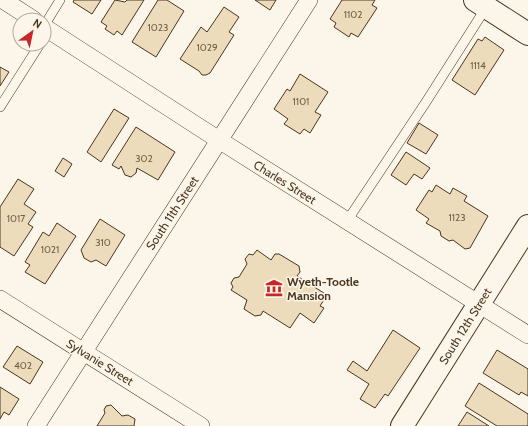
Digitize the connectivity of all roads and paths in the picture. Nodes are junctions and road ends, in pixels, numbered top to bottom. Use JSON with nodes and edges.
{"nodes":[{"id":1,"x":3,"y":0,"type":"edge"},
{"id":2,"x":60,"y":0,"type":"edge"},
{"id":3,"x":309,"y":0,"type":"edge"},
{"id":4,"x":484,"y":2,"type":"edge"},
{"id":5,"x":22,"y":12,"type":"edge"},
{"id":6,"x":52,"y":16,"type":"edge"},
{"id":7,"x":52,"y":34,"type":"edge"},
{"id":8,"x":528,"y":34,"type":"edge"},
{"id":9,"x":35,"y":52,"type":"edge"},
{"id":10,"x":0,"y":107,"type":"edge"},
{"id":11,"x":218,"y":140,"type":"junction"},
{"id":12,"x":347,"y":221,"type":"junction"},
{"id":13,"x":528,"y":226,"type":"edge"},
{"id":14,"x":0,"y":299,"type":"edge"},
{"id":15,"x":479,"y":304,"type":"junction"},
{"id":16,"x":528,"y":335,"type":"edge"},
{"id":17,"x":83,"y":352,"type":"junction"},
{"id":18,"x":36,"y":426,"type":"edge"},
{"id":19,"x":201,"y":426,"type":"edge"},
{"id":20,"x":402,"y":426,"type":"edge"}],
"edges":[{"from":1,"to":5,"type":"street"},
{"from":2,"to":6,"type":"lane"},
{"from":3,"to":11,"type":"street","name":"South 11th Street"},
{"from":4,"to":8,"type":"street"},
{"from":4,"to":12,"type":"lane"},
{"from":7,"to":11,"type":"street","name":"Charles Street"},
{"from":9,"to":10,"type":"lane"},
{"from":11,"to":12,"type":"street","name":"Charles Street"},
{"from":11,"to":17,"type":"street","name":"South 11th Street"},
{"from":12,"to":15,"type":"street","name":"Charles Street"},
{"from":13,"to":15,"type":"street","name":"South 12th Street"},
{"from":14,"to":17,"type":"street","name":"Sylvanie Street"},
{"from":15,"to":16,"type":"street","name":"Charles Street"},
{"from":15,"to":20,"type":"street","name":"South 12th Street"},
{"from":17,"to":18,"type":"street","name":"South 11th Street"},
{"from":17,"to":19,"type":"street","name":"Sylvanie Street"}]}
